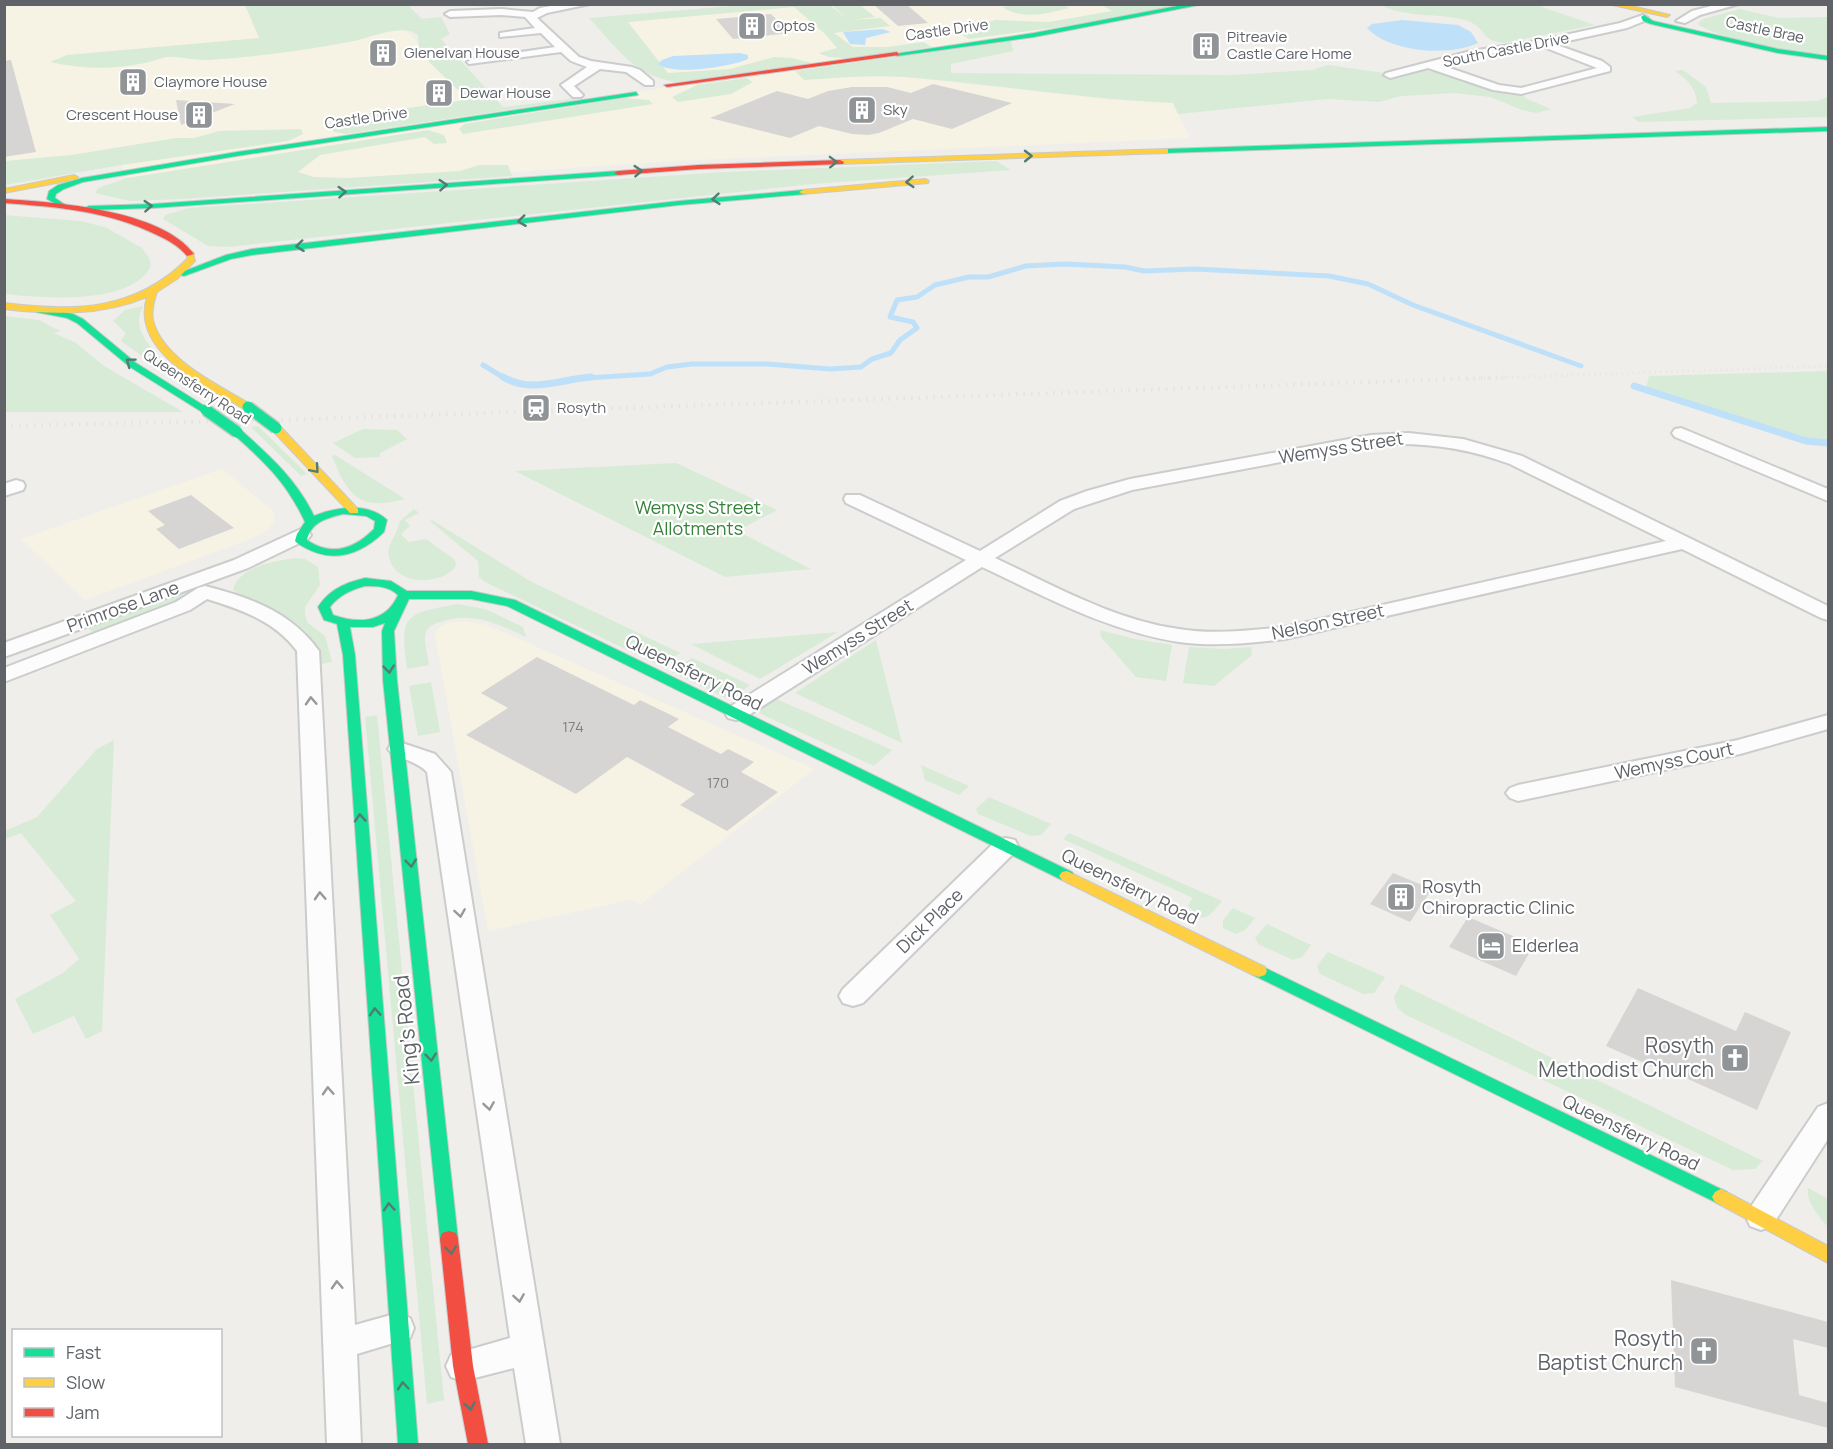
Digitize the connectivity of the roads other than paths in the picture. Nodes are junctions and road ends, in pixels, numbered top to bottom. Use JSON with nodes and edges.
{"nodes":[{"id":1,"x":585,"y":4,"type":"edge"},
{"id":2,"x":1201,"y":4,"type":"edge"},
{"id":3,"x":1734,"y":4,"type":"edge"},
{"id":4,"x":1618,"y":6,"type":"edge"},
{"id":5,"x":1696,"y":13,"type":"junction"},
{"id":6,"x":450,"y":14,"type":"dead end"},
{"id":7,"x":532,"y":15,"type":"junction"},
{"id":8,"x":1643,"y":17,"type":"junction"},
{"id":9,"x":1661,"y":19,"type":"junction"},
{"id":10,"x":1681,"y":21,"type":"junction"},
{"id":11,"x":1623,"y":26,"type":"junction"},
{"id":12,"x":542,"y":30,"type":"junction"},
{"id":13,"x":1696,"y":31,"type":"junction"},
{"id":14,"x":504,"y":35,"type":"dead end"},
{"id":15,"x":1542,"y":43,"type":"junction"},
{"id":16,"x":563,"y":49,"type":"junction"},
{"id":17,"x":1828,"y":58,"type":"edge"},
{"id":18,"x":473,"y":62,"type":"dead end"},
{"id":19,"x":598,"y":65,"type":"junction"},
{"id":20,"x":1429,"y":65,"type":"junction"},
{"id":21,"x":1390,"y":75,"type":"dead end"},
{"id":22,"x":639,"y":86,"type":"junction"},
{"id":23,"x":577,"y":95,"type":"dead end"},
{"id":24,"x":1828,"y":129,"type":"edge"},
{"id":25,"x":1828,"y":138,"type":"edge"},
{"id":26,"x":1203,"y":164,"type":"dead end"},
{"id":27,"x":129,"y":171,"type":"junction"},
{"id":28,"x":943,"y":179,"type":"dead end"},
{"id":29,"x":4,"y":191,"type":"edge"},
{"id":30,"x":4,"y":201,"type":"edge"},
{"id":31,"x":63,"y":206,"type":"junction"},
{"id":32,"x":89,"y":208,"type":"junction"},
{"id":33,"x":181,"y":274,"type":"junction"},
{"id":34,"x":153,"y":291,"type":"junction"},
{"id":35,"x":4,"y":306,"type":"edge"},
{"id":36,"x":39,"y":310,"type":"junction"},
{"id":37,"x":1681,"y":433,"type":"dead end"},
{"id":38,"x":1828,"y":496,"type":"edge"},
{"id":39,"x":853,"y":499,"type":"dead end"},
{"id":40,"x":354,"y":511,"type":"junction"},
{"id":41,"x":312,"y":540,"type":"junction"},
{"id":42,"x":1684,"y":543,"type":"junction"},
{"id":43,"x":979,"y":560,"type":"junction"},
{"id":44,"x":379,"y":572,"type":"dead end"},
{"id":45,"x":340,"y":580,"type":"junction"},
{"id":46,"x":389,"y":584,"type":"junction"},
{"id":47,"x":202,"y":586,"type":"junction"},
{"id":48,"x":404,"y":595,"type":"junction"},
{"id":49,"x":396,"y":612,"type":"junction"},
{"id":50,"x":1828,"y":614,"type":"edge"},
{"id":51,"x":343,"y":624,"type":"junction"},
{"id":52,"x":4,"y":651,"type":"edge"},
{"id":53,"x":4,"y":676,"type":"edge"},
{"id":54,"x":736,"y":713,"type":"junction"},
{"id":55,"x":1828,"y":722,"type":"edge"},
{"id":56,"x":399,"y":749,"type":"junction"},
{"id":57,"x":1518,"y":793,"type":"dead end"},
{"id":58,"x":1006,"y":846,"type":"junction"},
{"id":59,"x":853,"y":996,"type":"dead end"},
{"id":60,"x":1828,"y":1115,"type":"edge"},
{"id":61,"x":1761,"y":1217,"type":"junction"},
{"id":62,"x":1828,"y":1255,"type":"edge"},
{"id":63,"x":398,"y":1328,"type":"junction"},
{"id":64,"x":340,"y":1344,"type":"junction"},
{"id":65,"x":527,"y":1349,"type":"junction"},
{"id":66,"x":463,"y":1366,"type":"junction"},
{"id":67,"x":344,"y":1444,"type":"edge"},
{"id":68,"x":408,"y":1444,"type":"edge"},
{"id":69,"x":478,"y":1444,"type":"edge"},
{"id":70,"x":543,"y":1444,"type":"edge"}],
"edges":[{"from":1,"to":7,"type":"street"},
{"from":2,"to":22,"type":"main road","name":"Castle Drive"},
{"from":3,"to":5,"type":"street","name":"South Castle Drive"},
{"from":4,"to":8,"type":"main road","name":"Castle Brae"},
{"from":4,"to":9,"type":"main road","name":"Castle Brae"},
{"from":5,"to":9,"type":"street","name":"South Castle Drive"},
{"from":5,"to":10,"type":"street","name":"South Castle Drive"},
{"from":6,"to":7,"type":"street"},
{"from":7,"to":12,"type":"street"},
{"from":8,"to":9,"type":"main road","name":"Castle Brae"},
{"from":8,"to":11,"type":"street","name":"South Castle Drive"},
{"from":9,"to":10,"type":"main road","name":"Castle Brae"},
{"from":9,"to":11,"type":"street","name":"South Castle Drive"},
{"from":9,"to":13,"type":"main road","name":"Castle Brae"},
{"from":10,"to":13,"type":"main road","name":"Castle Brae"},
{"from":11,"to":15,"type":"street","name":"South Castle Drive"},
{"from":12,"to":14,"type":"street"},
{"from":12,"to":16,"type":"street"},
{"from":13,"to":17,"type":"main road","name":"Castle Brae"},
{"from":15,"to":20,"type":"street","name":"South Castle Drive"},
{"from":15,"to":20,"type":"street"},
{"from":16,"to":18,"type":"street"},
{"from":16,"to":19,"type":"street"},
{"from":19,"to":22,"type":"street"},
{"from":19,"to":23,"type":"street"},
{"from":20,"to":21,"type":"street","name":"South Castle Drive"},
{"from":22,"to":27,"type":"main road","name":"Castle Drive"},
{"from":32,"to":24,"type":"main road","one_way":true},
{"from":25,"to":26,"type":"main road"},
{"from":27,"to":29,"type":"main road","name":"Castle Drive"},
{"from":27,"to":31,"type":"main road","name":"Castle Drive"},
{"from":28,"to":33,"type":"main road","one_way":true},
{"from":30,"to":31,"type":"main road"},
{"from":31,"to":32,"type":"main road"},
{"from":32,"to":33,"type":"main road"},
{"from":33,"to":34,"type":"main road"},
{"from":34,"to":36,"type":"main road"},
{"from":34,"to":40,"type":"main road","name":"Queensferry Road","one_way":true,"bridge":true},
{"from":35,"to":36,"type":"main road"},
{"from":41,"to":36,"type":"main road","name":"Queensferry Road","one_way":true,"bridge":true},
{"from":37,"to":38,"type":"street"},
{"from":39,"to":43,"type":"street"},
{"from":40,"to":41,"type":"main road"},
{"from":40,"to":41,"type":"main road"},
{"from":41,"to":45,"type":"main road","name":"Queensferry Road"},
{"from":41,"to":47,"type":"street","name":"Primrose Lane"},
{"from":42,"to":43,"type":"street","name":"Nelson Street"},
{"from":42,"to":43,"type":"street","name":"Wemyss Street"},
{"from":42,"to":50,"type":"street","name":"Wemyss Street"},
{"from":43,"to":54,"type":"street","name":"Wemyss Street"},
{"from":44,"to":46,"type":"main road"},
{"from":45,"to":46,"type":"main road"},
{"from":45,"to":51,"type":"main road"},
{"from":46,"to":48,"type":"main road"},
{"from":47,"to":52,"type":"street","name":"Primrose Lane"},
{"from":47,"to":53,"type":"street","name":"Primrose Lane"},
{"from":64,"to":47,"type":"street","one_way":true},
{"from":48,"to":49,"type":"main road","name":"King's Road"},
{"from":48,"to":54,"type":"main road","name":"Queensferry Road"},
{"from":49,"to":51,"type":"main road"},
{"from":49,"to":56,"type":"main road","name":"King's Road","one_way":true},
{"from":63,"to":51,"type":"main road","name":"King's Road","one_way":true},
{"from":54,"to":58,"type":"main road","name":"Queensferry Road"},
{"from":55,"to":57,"type":"street","name":"Wemyss Court"},
{"from":56,"to":65,"type":"street","one_way":true},
{"from":56,"to":66,"type":"main road","name":"King's Road","one_way":true},
{"from":58,"to":59,"type":"street","name":"Dick Place"},
{"from":58,"to":61,"type":"main road","name":"Queensferry Road"},
{"from":60,"to":61,"type":"street"},
{"from":61,"to":62,"type":"main road","name":"Queensferry Road"},
{"from":63,"to":64,"type":"street"},
{"from":68,"to":63,"type":"main road","name":"King's Road","one_way":true},
{"from":64,"to":67,"type":"street"},
{"from":65,"to":66,"type":"street"},
{"from":65,"to":70,"type":"street"},
{"from":66,"to":69,"type":"main road","name":"King's Road","one_way":true}]}
